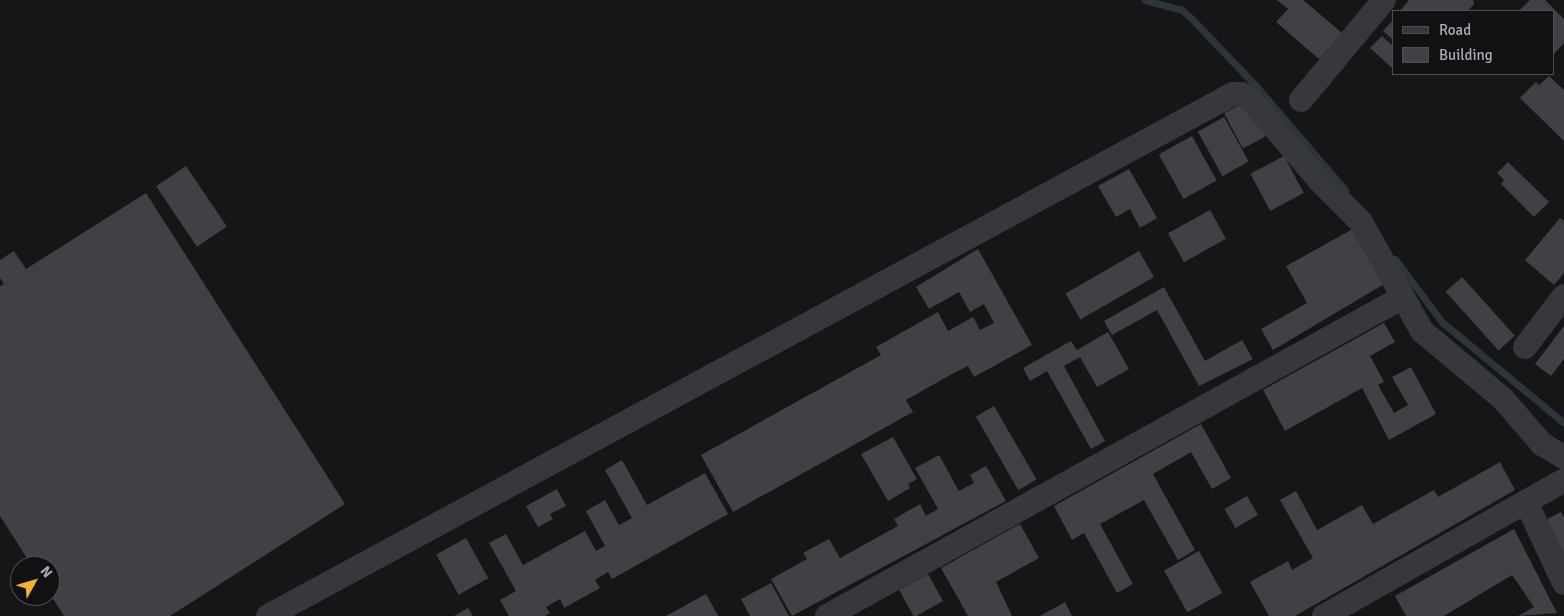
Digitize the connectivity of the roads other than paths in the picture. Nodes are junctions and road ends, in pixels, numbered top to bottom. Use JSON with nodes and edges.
{"nodes":[{"id":1,"x":1384,"y":0,"type":"edge"},
{"id":2,"x":1302,"y":100,"type":"dead end"},
{"id":3,"x":1564,"y":296,"type":"edge"},
{"id":4,"x":1403,"y":297,"type":"junction"},
{"id":5,"x":1525,"y":346,"type":"dead end"},
{"id":6,"x":1564,"y":458,"type":"edge"},
{"id":7,"x":1564,"y":480,"type":"edge"},
{"id":8,"x":1526,"y":502,"type":"junction"},
{"id":9,"x":1564,"y":583,"type":"edge"},
{"id":10,"x":268,"y":616,"type":"edge"},
{"id":11,"x":827,"y":616,"type":"edge"},
{"id":12,"x":1324,"y":616,"type":"edge"}],
"edges":[{"from":1,"to":2,"type":"street"},
{"from":3,"to":5,"type":"street"},
{"from":4,"to":6,"type":"street"},
{"from":4,"to":10,"type":"street"},
{"from":4,"to":11,"type":"street"},
{"from":7,"to":8,"type":"street"},
{"from":8,"to":9,"type":"street"},
{"from":8,"to":12,"type":"street"}]}
